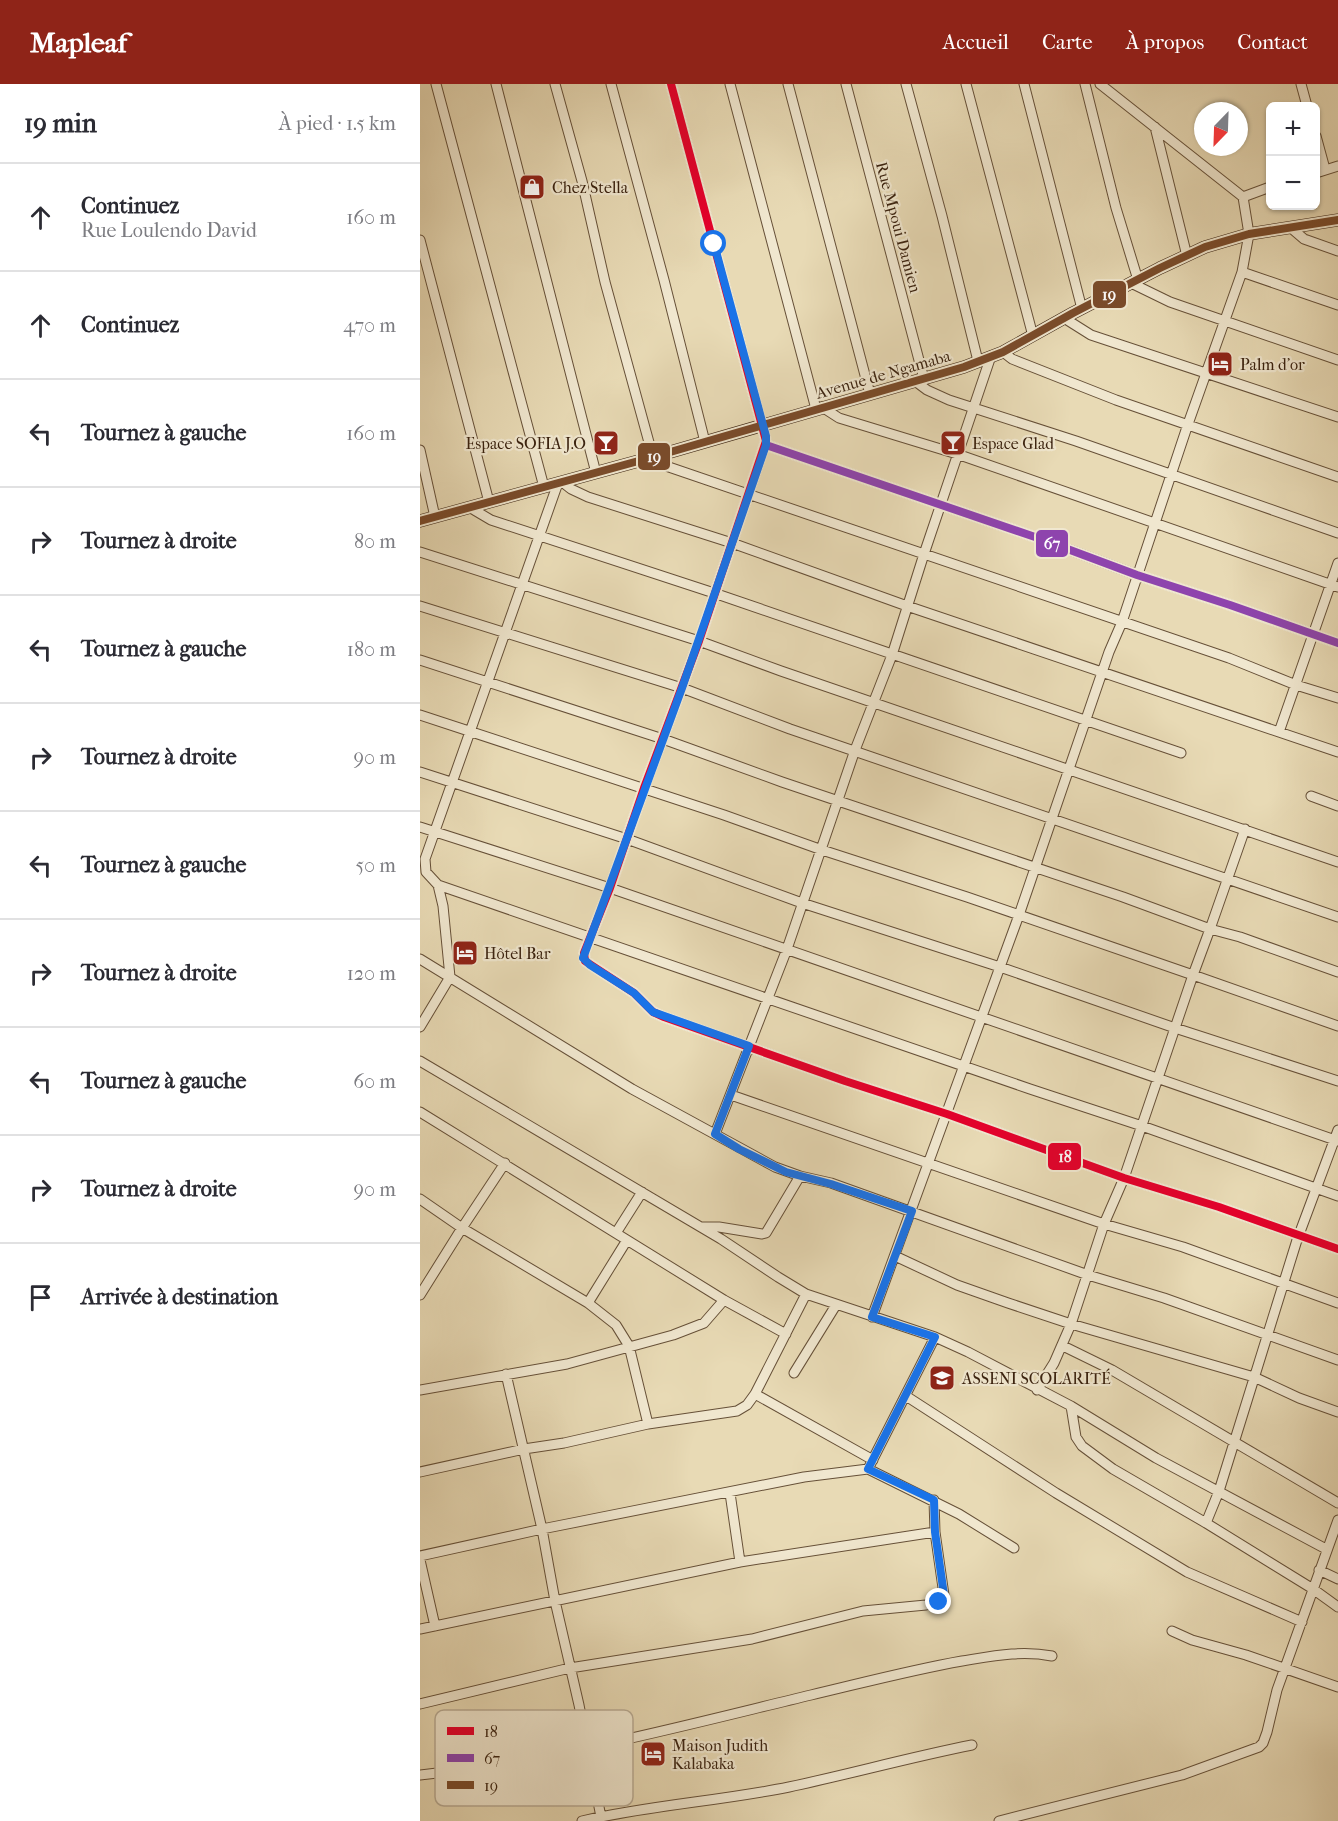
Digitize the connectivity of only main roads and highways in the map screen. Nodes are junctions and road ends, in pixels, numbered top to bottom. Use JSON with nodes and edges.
{"nodes":[{"id":1,"x":1338,"y":220,"type":"edge"},
{"id":2,"x":420,"y":521,"type":"edge"}],
"edges":[{"from":1,"to":2,"type":"main road","name":"Avenue de Ngamaba"}]}
